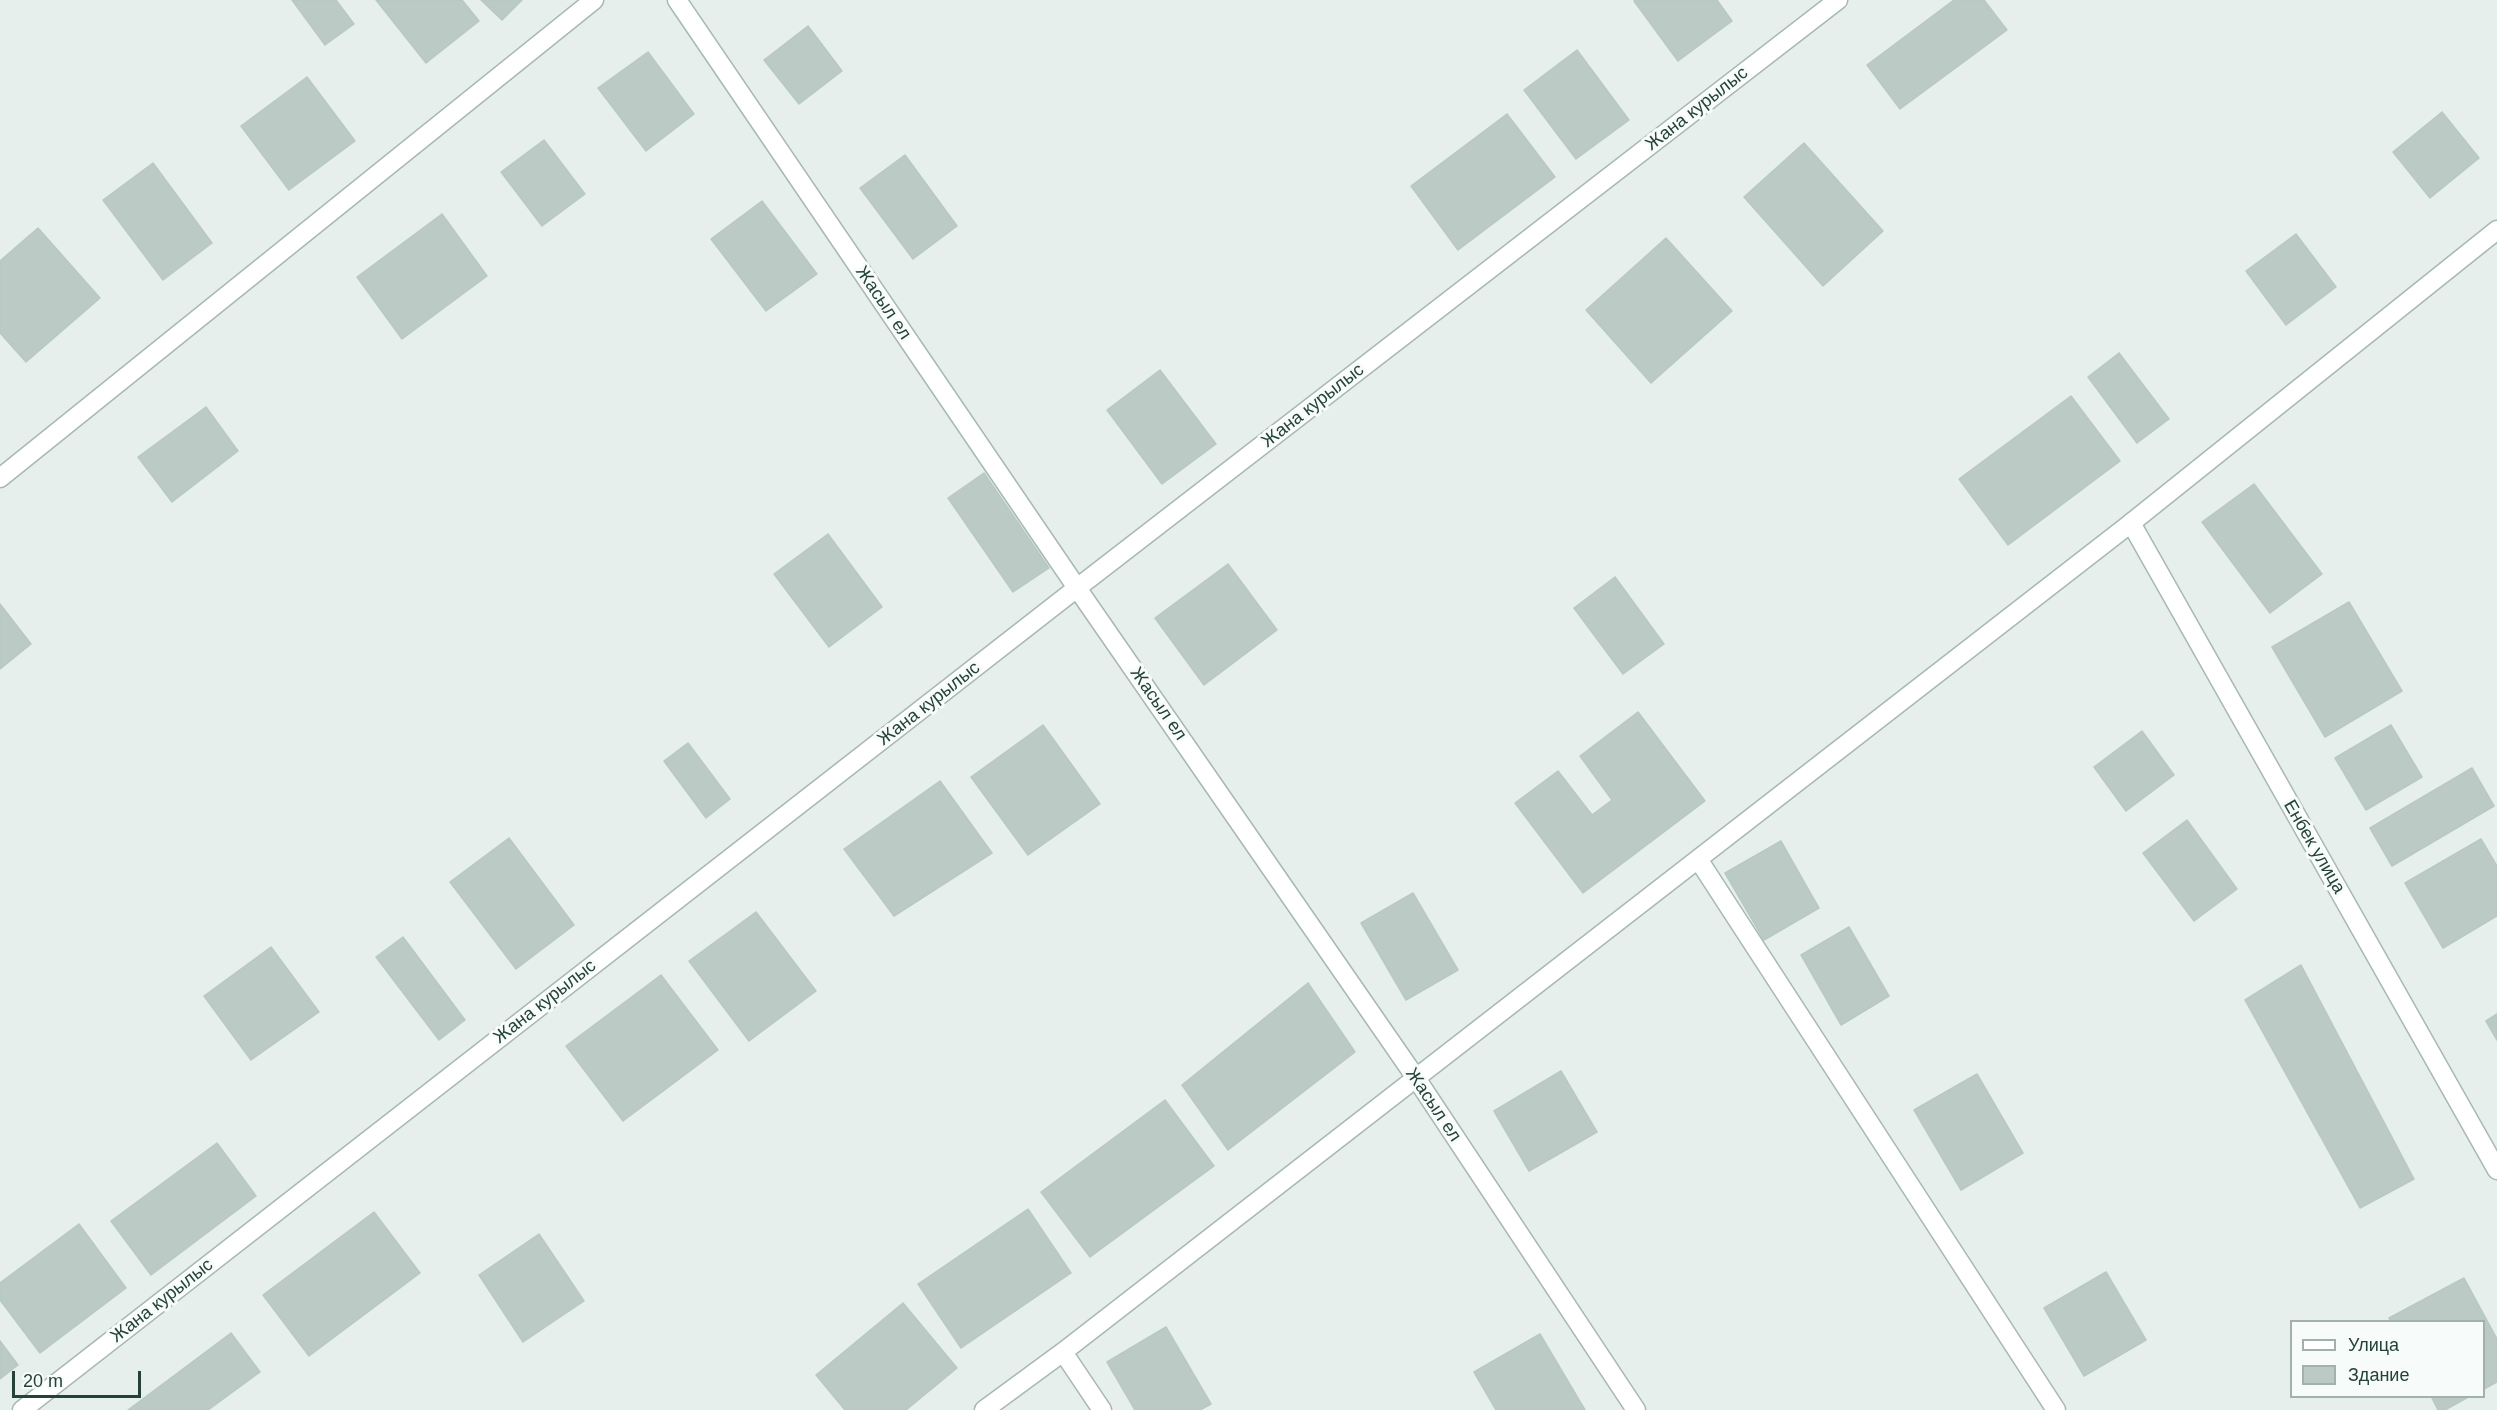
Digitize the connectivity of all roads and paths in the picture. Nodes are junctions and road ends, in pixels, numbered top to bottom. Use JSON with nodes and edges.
{"nodes":[{"id":1,"x":594,"y":0,"type":"edge"},
{"id":2,"x":677,"y":0,"type":"edge"},
{"id":3,"x":1838,"y":0,"type":"edge"},
{"id":4,"x":2497,"y":230,"type":"edge"},
{"id":5,"x":0,"y":478,"type":"edge"},
{"id":6,"x":2130,"y":523,"type":"junction"},
{"id":7,"x":1077,"y":588,"type":"junction"},
{"id":8,"x":1698,"y":859,"type":"junction"},
{"id":9,"x":1416,"y":1078,"type":"junction"},
{"id":10,"x":2497,"y":1170,"type":"edge"},
{"id":11,"x":1063,"y":1352,"type":"junction"},
{"id":12,"x":22,"y":1410,"type":"edge"},
{"id":13,"x":984,"y":1410,"type":"edge"},
{"id":14,"x":1102,"y":1410,"type":"edge"},
{"id":15,"x":1636,"y":1410,"type":"edge"},
{"id":16,"x":2056,"y":1410,"type":"edge"}],
"edges":[{"from":1,"to":5,"type":"street"},
{"from":2,"to":7,"type":"street","name":"Жасыл ел"},
{"from":3,"to":7,"type":"street","name":"Жана курылыс"},
{"from":4,"to":6,"type":"street"},
{"from":6,"to":8,"type":"street"},
{"from":6,"to":10,"type":"street","name":"Енбек улица"},
{"from":7,"to":9,"type":"street","name":"Жасыл ел"},
{"from":7,"to":12,"type":"street","name":"Жана курылыс"},
{"from":8,"to":9,"type":"street"},
{"from":8,"to":16,"type":"street"},
{"from":9,"to":11,"type":"street"},
{"from":9,"to":15,"type":"street","name":"Жасыл ел"},
{"from":11,"to":13,"type":"street"},
{"from":11,"to":14,"type":"street"}]}
